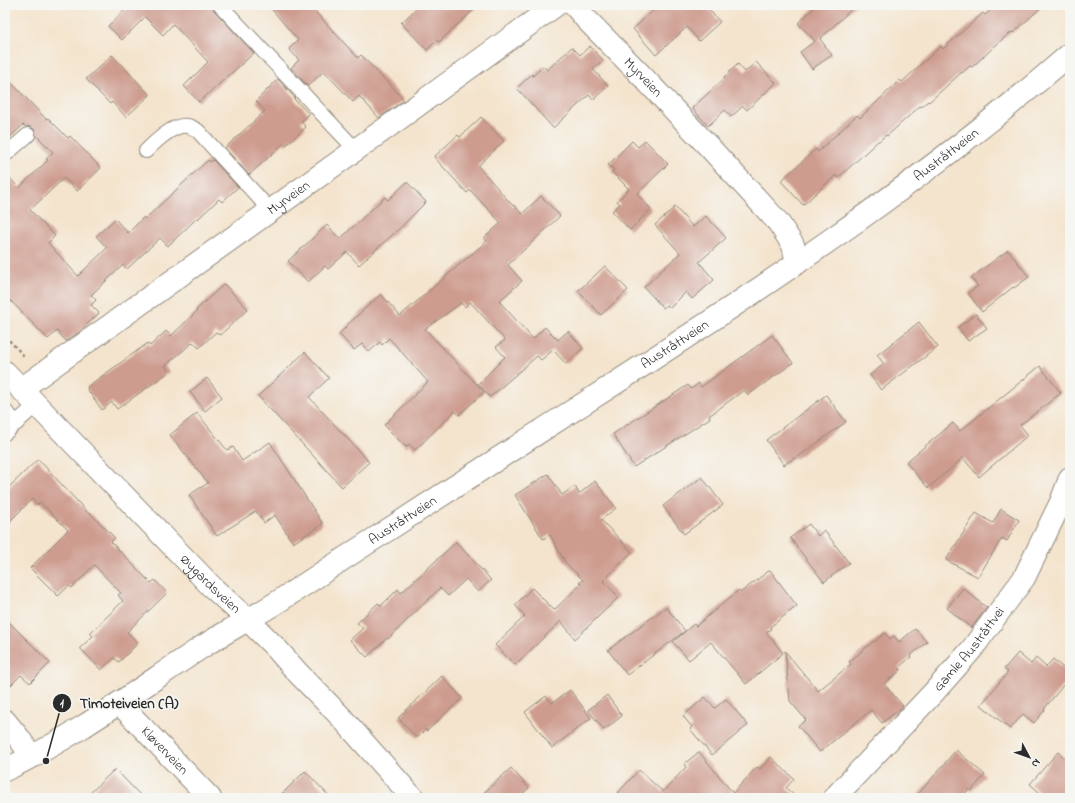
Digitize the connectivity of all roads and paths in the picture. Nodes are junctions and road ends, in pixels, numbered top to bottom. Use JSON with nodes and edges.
{"nodes":[{"id":1,"x":220,"y":5,"type":"edge"},
{"id":2,"x":556,"y":5,"type":"edge"},
{"id":3,"x":574,"y":5,"type":"edge"},
{"id":4,"x":1070,"y":54,"type":"edge"},
{"id":5,"x":28,"y":135,"type":"dead end"},
{"id":6,"x":356,"y":150,"type":"junction"},
{"id":7,"x":146,"y":151,"type":"dead end"},
{"id":8,"x":5,"y":155,"type":"edge"},
{"id":9,"x":271,"y":211,"type":"junction"},
{"id":10,"x":796,"y":263,"type":"junction"},
{"id":11,"x":5,"y":372,"type":"edge"},
{"id":12,"x":21,"y":389,"type":"junction"},
{"id":13,"x":37,"y":404,"type":"junction"},
{"id":14,"x":5,"y":411,"type":"edge"},
{"id":15,"x":17,"y":423,"type":"junction"},
{"id":16,"x":5,"y":433,"type":"edge"},
{"id":17,"x":1070,"y":478,"type":"edge"},
{"id":18,"x":248,"y":620,"type":"junction"},
{"id":19,"x":119,"y":703,"type":"junction"},
{"id":20,"x":5,"y":721,"type":"edge"},
{"id":21,"x":32,"y":757,"type":"junction"},
{"id":22,"x":5,"y":770,"type":"edge"},
{"id":23,"x":210,"y":798,"type":"edge"},
{"id":24,"x":413,"y":798,"type":"edge"},
{"id":25,"x":834,"y":798,"type":"edge"}],
"edges":[{"from":1,"to":6,"type":"lane"},
{"from":2,"to":6,"type":"street","name":"Myrveien"},
{"from":3,"to":10,"type":"street","name":"Myrveien"},
{"from":4,"to":10,"type":"street","name":"Austråttveien"},
{"from":5,"to":8,"type":"lane"},
{"from":6,"to":9,"type":"street","name":"Myrveien"},
{"from":7,"to":9,"type":"lane"},
{"from":9,"to":12,"type":"street","name":"Myrveien"},
{"from":10,"to":18,"type":"street","name":"Austråttveien"},
{"from":11,"to":12,"type":"street","name":"Øygardsveien"},
{"from":12,"to":13,"type":"street","name":"Øygardsveien"},
{"from":13,"to":15,"type":"lane"},
{"from":13,"to":18,"type":"street","name":"Øygardsveien"},
{"from":14,"to":15,"type":"lane"},
{"from":15,"to":16,"type":"lane"},
{"from":17,"to":25,"type":"street","name":"Gamle Austråttvei"},
{"from":18,"to":19,"type":"street","name":"Austråttveien"},
{"from":18,"to":24,"type":"street","name":"Øygardsveien"},
{"from":19,"to":21,"type":"street","name":"Austråttveien"},
{"from":19,"to":23,"type":"street","name":"Kløverveien"},
{"from":20,"to":21,"type":"street"},
{"from":21,"to":22,"type":"street","name":"Austråttveien"}]}
